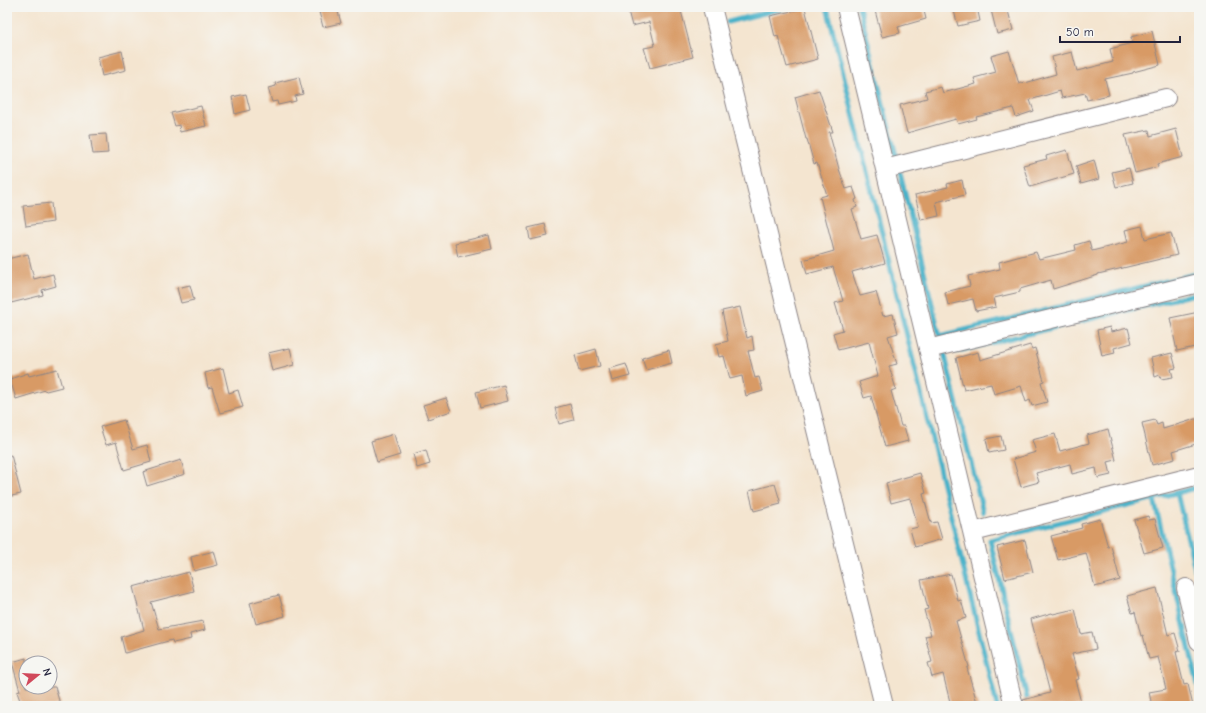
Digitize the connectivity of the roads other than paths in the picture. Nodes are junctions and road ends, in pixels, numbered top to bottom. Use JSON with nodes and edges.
{"nodes":[{"id":1,"x":713,"y":7,"type":"edge"},
{"id":2,"x":846,"y":7,"type":"edge"},
{"id":3,"x":1166,"y":98,"type":"dead end"},
{"id":4,"x":885,"y":169,"type":"junction"},
{"id":5,"x":1199,"y":283,"type":"edge"},
{"id":6,"x":928,"y":348,"type":"junction"},
{"id":7,"x":1199,"y":475,"type":"edge"},
{"id":8,"x":973,"y":532,"type":"junction"},
{"id":9,"x":1186,"y":588,"type":"dead end"},
{"id":10,"x":1199,"y":641,"type":"edge"},
{"id":11,"x":884,"y":706,"type":"edge"},
{"id":12,"x":1014,"y":706,"type":"edge"}],
"edges":[{"from":1,"to":11,"type":"street"},
{"from":2,"to":4,"type":"street"},
{"from":3,"to":4,"type":"street"},
{"from":4,"to":6,"type":"street"},
{"from":5,"to":6,"type":"street"},
{"from":6,"to":8,"type":"street"},
{"from":7,"to":8,"type":"street"},
{"from":8,"to":12,"type":"street"},
{"from":9,"to":10,"type":"street"}]}
